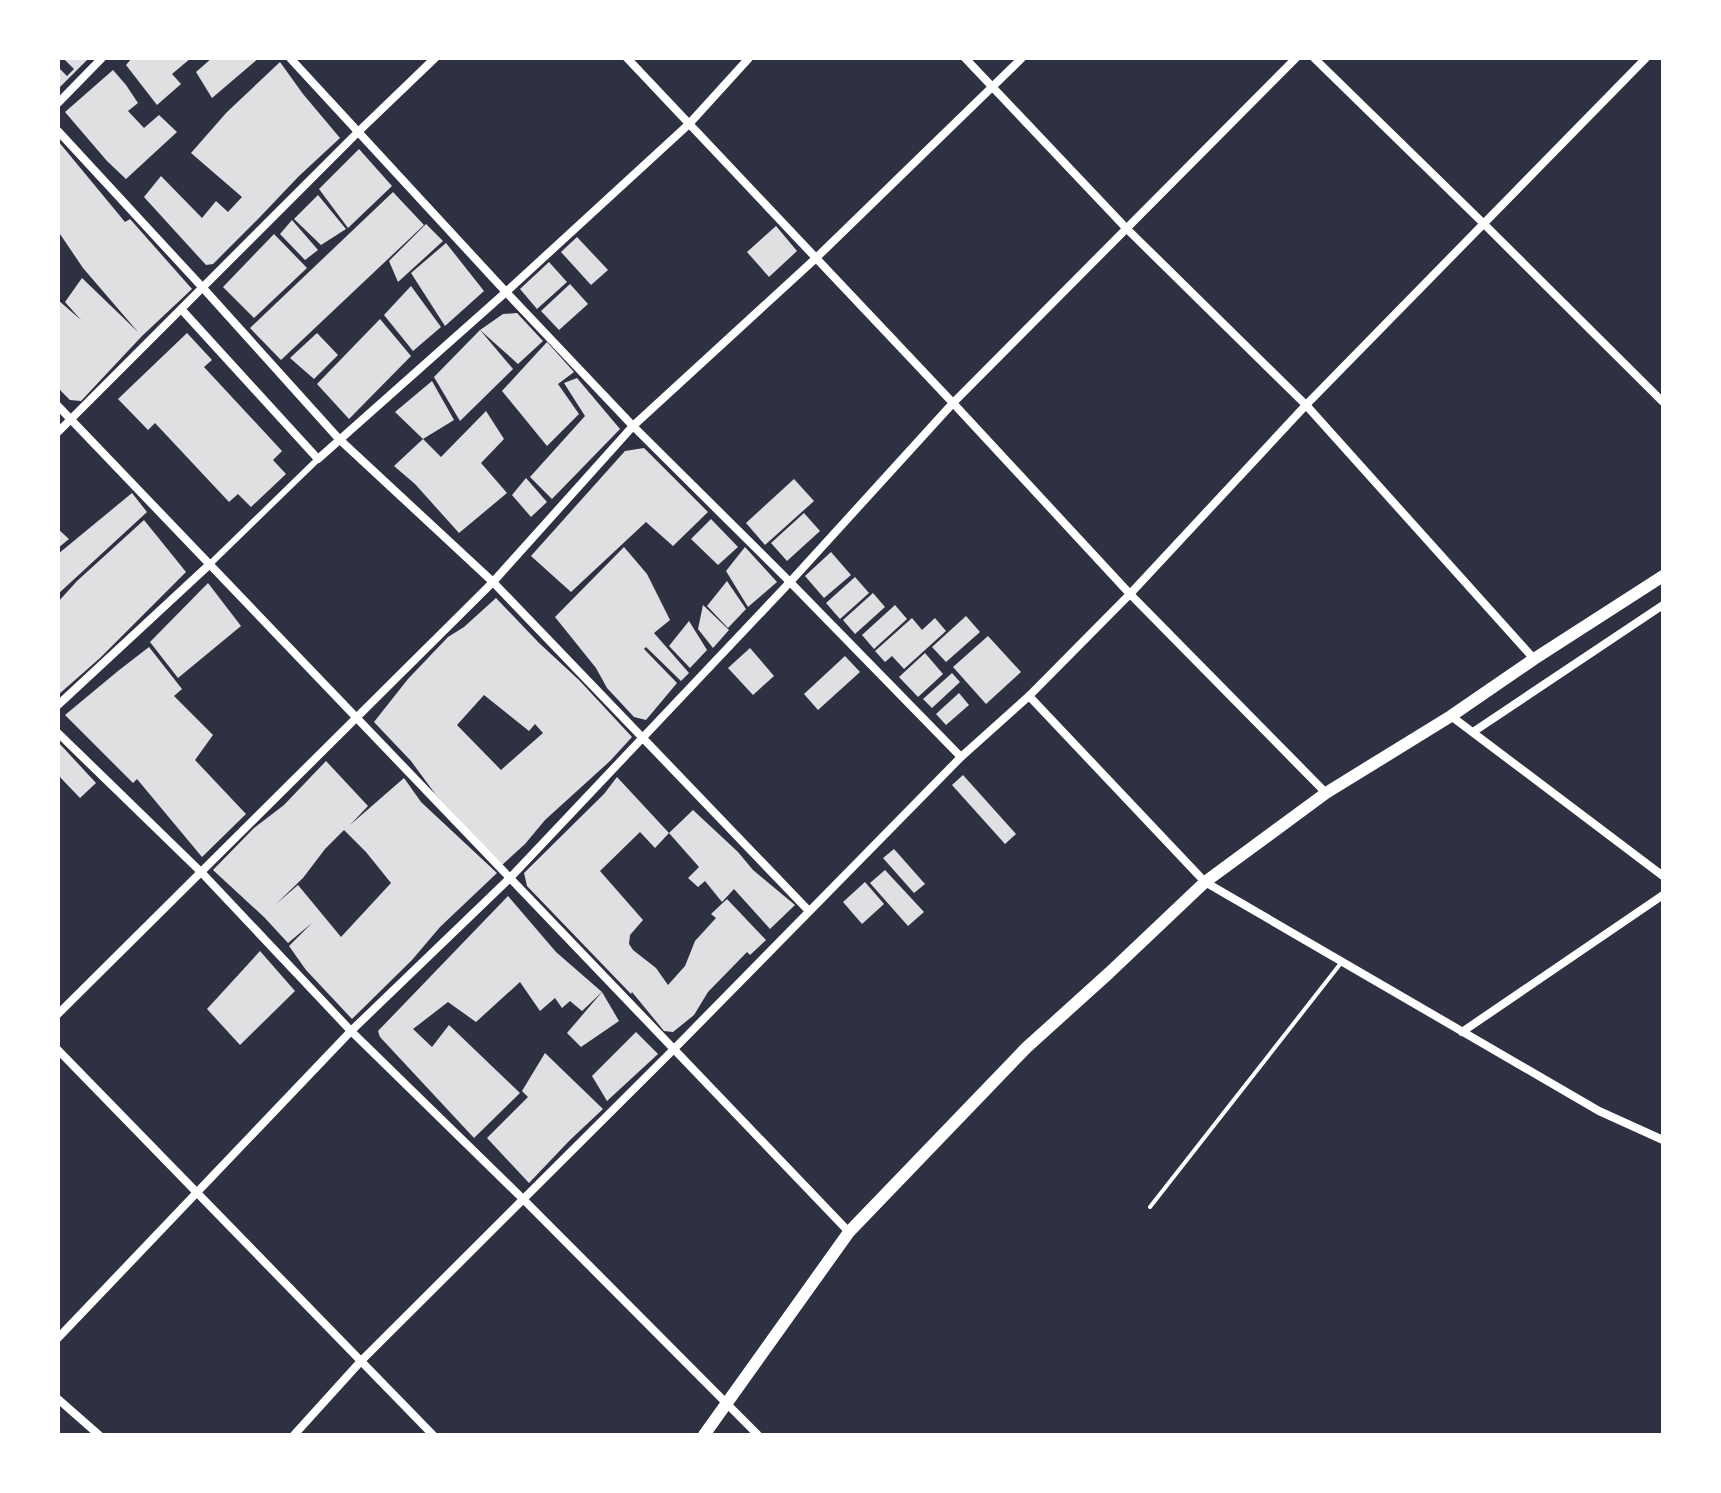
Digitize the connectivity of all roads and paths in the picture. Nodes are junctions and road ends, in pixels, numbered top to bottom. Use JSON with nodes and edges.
{"nodes":[{"id":1,"x":102,"y":58,"type":"edge"},
{"id":2,"x":290,"y":58,"type":"edge"},
{"id":3,"x":435,"y":58,"type":"edge"},
{"id":4,"x":627,"y":58,"type":"edge"},
{"id":5,"x":749,"y":58,"type":"edge"},
{"id":6,"x":965,"y":58,"type":"edge"},
{"id":7,"x":1022,"y":58,"type":"edge"},
{"id":8,"x":1296,"y":58,"type":"edge"},
{"id":9,"x":1314,"y":58,"type":"edge"},
{"id":10,"x":1646,"y":58,"type":"edge"},
{"id":11,"x":993,"y":86,"type":"junction"},
{"id":12,"x":58,"y":103,"type":"edge"},
{"id":13,"x":689,"y":124,"type":"junction"},
{"id":14,"x":58,"y":131,"type":"edge"},
{"id":15,"x":358,"y":132,"type":"junction"},
{"id":16,"x":1483,"y":223,"type":"junction"},
{"id":17,"x":1127,"y":229,"type":"junction"},
{"id":18,"x":815,"y":259,"type":"junction"},
{"id":19,"x":203,"y":288,"type":"junction"},
{"id":20,"x":506,"y":292,"type":"junction"},
{"id":21,"x":182,"y":310,"type":"junction"},
{"id":22,"x":1663,"y":402,"type":"edge"},
{"id":23,"x":953,"y":403,"type":"junction"},
{"id":24,"x":1306,"y":405,"type":"junction"},
{"id":25,"x":58,"y":406,"type":"edge"},
{"id":26,"x":71,"y":420,"type":"junction"},
{"id":27,"x":633,"y":426,"type":"junction"},
{"id":28,"x":58,"y":432,"type":"edge"},
{"id":29,"x":339,"y":439,"type":"junction"},
{"id":30,"x":318,"y":459,"type":"junction"},
{"id":31,"x":210,"y":564,"type":"junction"},
{"id":32,"x":1661,"y":581,"type":"edge"},
{"id":33,"x":493,"y":582,"type":"junction"},
{"id":34,"x":790,"y":582,"type":"junction"},
{"id":35,"x":1130,"y":594,"type":"junction"},
{"id":36,"x":1663,"y":605,"type":"edge"},
{"id":37,"x":1534,"y":659,"type":"junction"},
{"id":38,"x":1029,"y":696,"type":"junction"},
{"id":39,"x":58,"y":705,"type":"edge"},
{"id":40,"x":1451,"y":716,"type":"junction"},
{"id":41,"x":356,"y":717,"type":"junction"},
{"id":42,"x":1473,"y":732,"type":"junction"},
{"id":43,"x":58,"y":733,"type":"edge"},
{"id":44,"x":644,"y":738,"type":"junction"},
{"id":45,"x":961,"y":757,"type":"junction"},
{"id":46,"x":1326,"y":793,"type":"junction"},
{"id":47,"x":202,"y":873,"type":"junction"},
{"id":48,"x":1663,"y":876,"type":"edge"},
{"id":49,"x":509,"y":879,"type":"junction"},
{"id":50,"x":1205,"y":882,"type":"junction"},
{"id":51,"x":1663,"y":895,"type":"edge"},
{"id":52,"x":808,"y":910,"type":"junction"},
{"id":53,"x":1341,"y":963,"type":"junction"},
{"id":54,"x":58,"y":1014,"type":"edge"},
{"id":55,"x":351,"y":1031,"type":"junction"},
{"id":56,"x":1462,"y":1032,"type":"junction"},
{"id":57,"x":674,"y":1049,"type":"junction"},
{"id":58,"x":58,"y":1050,"type":"edge"},
{"id":59,"x":1663,"y":1140,"type":"edge"},
{"id":60,"x":196,"y":1192,"type":"junction"},
{"id":61,"x":524,"y":1200,"type":"junction"},
{"id":62,"x":1150,"y":1207,"type":"dead end"},
{"id":63,"x":849,"y":1232,"type":"junction"},
{"id":64,"x":58,"y":1338,"type":"edge"},
{"id":65,"x":361,"y":1361,"type":"junction"},
{"id":66,"x":58,"y":1399,"type":"edge"},
{"id":67,"x":726,"y":1404,"type":"junction"},
{"id":68,"x":99,"y":1435,"type":"edge"},
{"id":69,"x":294,"y":1435,"type":"edge"},
{"id":70,"x":433,"y":1435,"type":"edge"},
{"id":71,"x":704,"y":1435,"type":"edge"},
{"id":72,"x":758,"y":1435,"type":"edge"}],
"edges":[{"from":1,"to":12,"type":"street"},
{"from":2,"to":15,"type":"street"},
{"from":3,"to":15,"type":"street"},
{"from":4,"to":13,"type":"street"},
{"from":5,"to":13,"type":"street"},
{"from":6,"to":11,"type":"street"},
{"from":7,"to":11,"type":"street"},
{"from":8,"to":17,"type":"street"},
{"from":9,"to":16,"type":"street"},
{"from":10,"to":16,"type":"street"},
{"from":11,"to":17,"type":"street"},
{"from":11,"to":18,"type":"street"},
{"from":13,"to":18,"type":"street"},
{"from":13,"to":20,"type":"street"},
{"from":14,"to":19,"type":"street"},
{"from":15,"to":19,"type":"street"},
{"from":15,"to":20,"type":"street"},
{"from":16,"to":22,"type":"street"},
{"from":16,"to":24,"type":"street"},
{"from":17,"to":23,"type":"street"},
{"from":17,"to":24,"type":"street"},
{"from":18,"to":23,"type":"street"},
{"from":18,"to":27,"type":"street"},
{"from":19,"to":21,"type":"street"},
{"from":19,"to":29,"type":"street"},
{"from":20,"to":27,"type":"street"},
{"from":20,"to":29,"type":"street"},
{"from":21,"to":26,"type":"street"},
{"from":21,"to":30,"type":"street"},
{"from":23,"to":34,"type":"street"},
{"from":23,"to":35,"type":"street"},
{"from":24,"to":35,"type":"street"},
{"from":24,"to":37,"type":"street"},
{"from":25,"to":26,"type":"street"},
{"from":26,"to":28,"type":"street"},
{"from":26,"to":31,"type":"street"},
{"from":27,"to":33,"type":"street"},
{"from":27,"to":34,"type":"street"},
{"from":29,"to":30,"type":"street"},
{"from":29,"to":33,"type":"street"},
{"from":30,"to":31,"type":"street"},
{"from":31,"to":39,"type":"street"},
{"from":31,"to":41,"type":"street"},
{"from":32,"to":37,"type":"highway"},
{"from":33,"to":41,"type":"street"},
{"from":33,"to":44,"type":"street"},
{"from":34,"to":44,"type":"street"},
{"from":34,"to":45,"type":"street"},
{"from":35,"to":38,"type":"street"},
{"from":35,"to":46,"type":"street"},
{"from":36,"to":42,"type":"street"},
{"from":37,"to":40,"type":"highway"},
{"from":38,"to":45,"type":"street"},
{"from":38,"to":50,"type":"street"},
{"from":40,"to":42,"type":"street"},
{"from":40,"to":46,"type":"highway"},
{"from":41,"to":47,"type":"street"},
{"from":41,"to":49,"type":"street"},
{"from":42,"to":48,"type":"street"},
{"from":43,"to":47,"type":"street"},
{"from":44,"to":49,"type":"street"},
{"from":44,"to":52,"type":"street"},
{"from":45,"to":52,"type":"street"},
{"from":46,"to":50,"type":"highway"},
{"from":47,"to":54,"type":"street"},
{"from":47,"to":55,"type":"street"},
{"from":49,"to":55,"type":"street"},
{"from":49,"to":57,"type":"street"},
{"from":50,"to":53,"type":"street"},
{"from":50,"to":63,"type":"highway"},
{"from":51,"to":56,"type":"street"},
{"from":52,"to":57,"type":"street"},
{"from":53,"to":56,"type":"street"},
{"from":53,"to":62,"type":"lane"},
{"from":55,"to":60,"type":"street"},
{"from":55,"to":61,"type":"street"},
{"from":56,"to":59,"type":"street"},
{"from":57,"to":61,"type":"street"},
{"from":57,"to":63,"type":"street"},
{"from":58,"to":60,"type":"street"},
{"from":60,"to":64,"type":"street"},
{"from":60,"to":65,"type":"street"},
{"from":61,"to":65,"type":"street"},
{"from":61,"to":67,"type":"street"},
{"from":63,"to":67,"type":"highway"},
{"from":65,"to":69,"type":"street"},
{"from":65,"to":70,"type":"street"},
{"from":66,"to":68,"type":"street"},
{"from":67,"to":71,"type":"highway"},
{"from":67,"to":72,"type":"street"}]}
